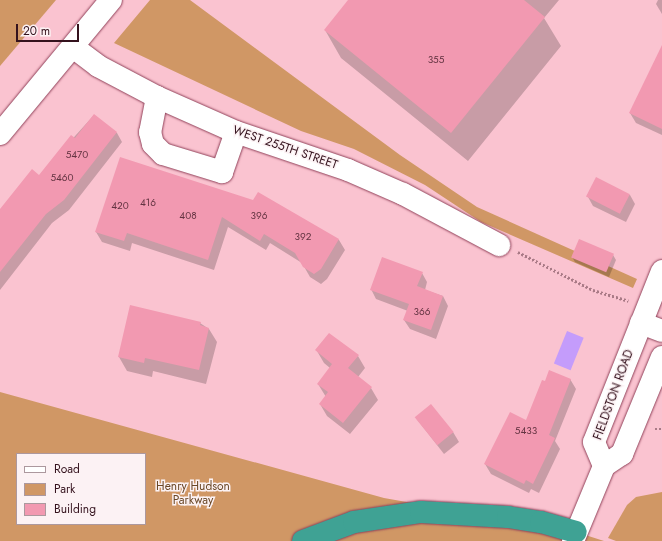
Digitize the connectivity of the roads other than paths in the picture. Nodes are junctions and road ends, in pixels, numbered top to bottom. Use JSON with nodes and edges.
{"nodes":[{"id":1,"x":111,"y":0,"type":"edge"},
{"id":2,"x":73,"y":47,"type":"junction"},
{"id":3,"x":157,"y":97,"type":"junction"},
{"id":4,"x":236,"y":132,"type":"junction"},
{"id":5,"x":0,"y":134,"type":"edge"},
{"id":6,"x":499,"y":245,"type":"road end"},
{"id":7,"x":662,"y":271,"type":"edge"},
{"id":8,"x":641,"y":323,"type":"junction"},
{"id":9,"x":662,"y":331,"type":"edge"},
{"id":10,"x":662,"y":357,"type":"edge"},
{"id":11,"x":604,"y":466,"type":"junction"},
{"id":12,"x":575,"y":537,"type":"edge"},
{"id":13,"x":303,"y":541,"type":"edge"}],
"edges":[{"from":1,"to":2,"type":"street"},
{"from":2,"to":3,"type":"street","name":"WEST 255TH STREET"},
{"from":2,"to":5,"type":"street"},
{"from":3,"to":4,"type":"street","name":"WEST 255TH STREET"},
{"from":3,"to":4,"type":"street"},
{"from":4,"to":6,"type":"street","name":"WEST 255TH STREET"},
{"from":7,"to":8,"type":"street","name":"FIELDSTON ROAD"},
{"from":8,"to":9,"type":"street"},
{"from":8,"to":11,"type":"street","name":"FIELDSTON ROAD"},
{"from":10,"to":11,"type":"street"},
{"from":11,"to":12,"type":"street"},
{"from":12,"to":13,"type":"highway"}]}
